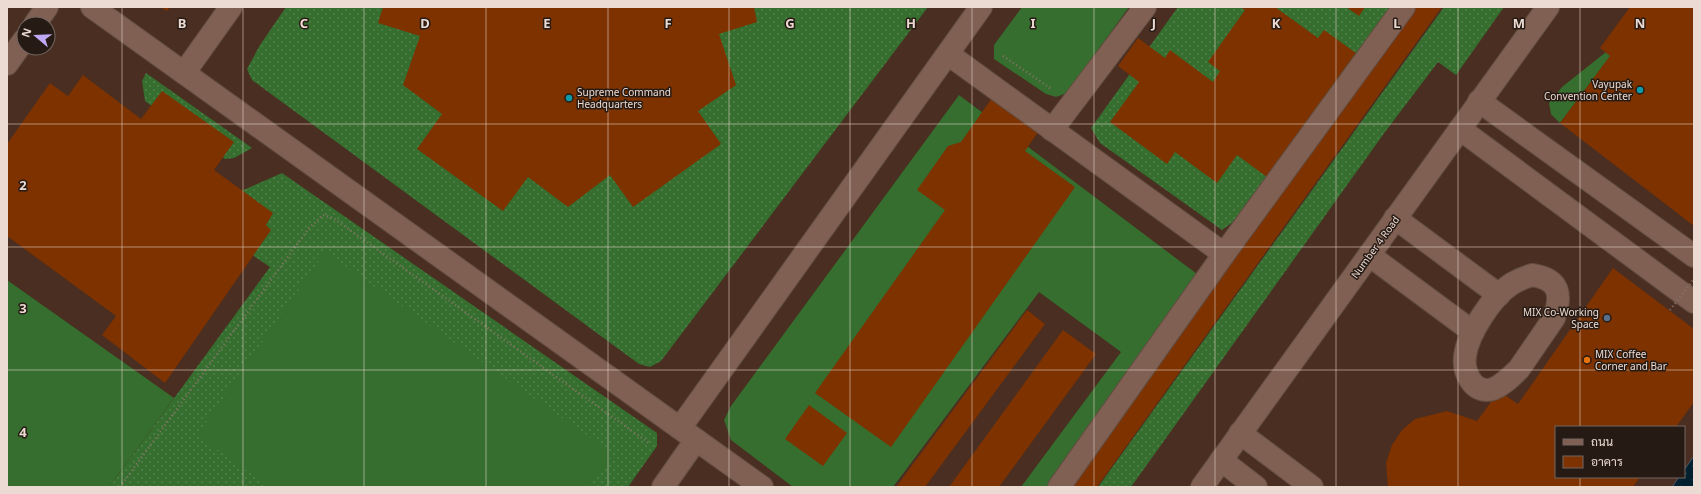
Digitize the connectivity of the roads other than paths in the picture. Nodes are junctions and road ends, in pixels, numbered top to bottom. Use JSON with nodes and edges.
{"nodes":[{"id":1,"x":47,"y":7,"type":"edge"},
{"id":2,"x":92,"y":7,"type":"edge"},
{"id":3,"x":231,"y":7,"type":"edge"},
{"id":4,"x":981,"y":7,"type":"edge"},
{"id":5,"x":1145,"y":7,"type":"edge"},
{"id":6,"x":1404,"y":7,"type":"edge"},
{"id":7,"x":1548,"y":7,"type":"edge"},
{"id":8,"x":41,"y":16,"type":"edge"},
{"id":9,"x":16,"y":51,"type":"edge"},
{"id":10,"x":948,"y":54,"type":"junction"},
{"id":11,"x":7,"y":64,"type":"edge"},
{"id":12,"x":184,"y":73,"type":"junction"},
{"id":13,"x":1480,"y":101,"type":"junction"},
{"id":14,"x":1460,"y":129,"type":"junction"},
{"id":15,"x":1052,"y":130,"type":"junction"},
{"id":16,"x":1395,"y":218,"type":"junction"},
{"id":17,"x":1224,"y":254,"type":"junction"},
{"id":18,"x":1369,"y":255,"type":"junction"},
{"id":19,"x":1694,"y":256,"type":"edge"},
{"id":20,"x":1499,"y":295,"type":"junction"},
{"id":21,"x":1694,"y":302,"type":"edge"},
{"id":22,"x":1473,"y":332,"type":"junction"},
{"id":23,"x":1240,"y":433,"type":"junction"},
{"id":24,"x":688,"y":434,"type":"junction"},
{"id":25,"x":1221,"y":460,"type":"junction"},
{"id":26,"x":663,"y":487,"type":"edge"},
{"id":27,"x":762,"y":487,"type":"edge"},
{"id":28,"x":1060,"y":487,"type":"edge"},
{"id":29,"x":1202,"y":487,"type":"edge"},
{"id":30,"x":1256,"y":487,"type":"edge"},
{"id":31,"x":1312,"y":487,"type":"edge"}],
"edges":[{"from":1,"to":8,"type":"street"},
{"from":2,"to":12,"type":"street"},
{"from":3,"to":12,"type":"street"},
{"from":4,"to":10,"type":"street"},
{"from":5,"to":15,"type":"street"},
{"from":6,"to":17,"type":"street"},
{"from":7,"to":13,"type":"street","name":"Number 4 Road"},
{"from":9,"to":11,"type":"street"},
{"from":10,"to":15,"type":"street"},
{"from":10,"to":24,"type":"street"},
{"from":12,"to":24,"type":"street"},
{"from":13,"to":14,"type":"street","name":"Number 4 Road"},
{"from":13,"to":19,"type":"street"},
{"from":14,"to":16,"type":"street","name":"Number 4 Road"},
{"from":14,"to":21,"type":"street"},
{"from":15,"to":17,"type":"street"},
{"from":16,"to":18,"type":"street","name":"Number 4 Road"},
{"from":16,"to":20,"type":"street"},
{"from":17,"to":28,"type":"street"},
{"from":18,"to":22,"type":"street"},
{"from":18,"to":23,"type":"street","name":"Number 4 Road"},
{"from":20,"to":22,"type":"street"},
{"from":20,"to":22,"type":"street"},
{"from":23,"to":25,"type":"street","name":"Number 4 Road"},
{"from":23,"to":31,"type":"street"},
{"from":24,"to":26,"type":"street"},
{"from":24,"to":27,"type":"street"},
{"from":25,"to":29,"type":"street","name":"Number 4 Road"},
{"from":25,"to":30,"type":"street"}]}
